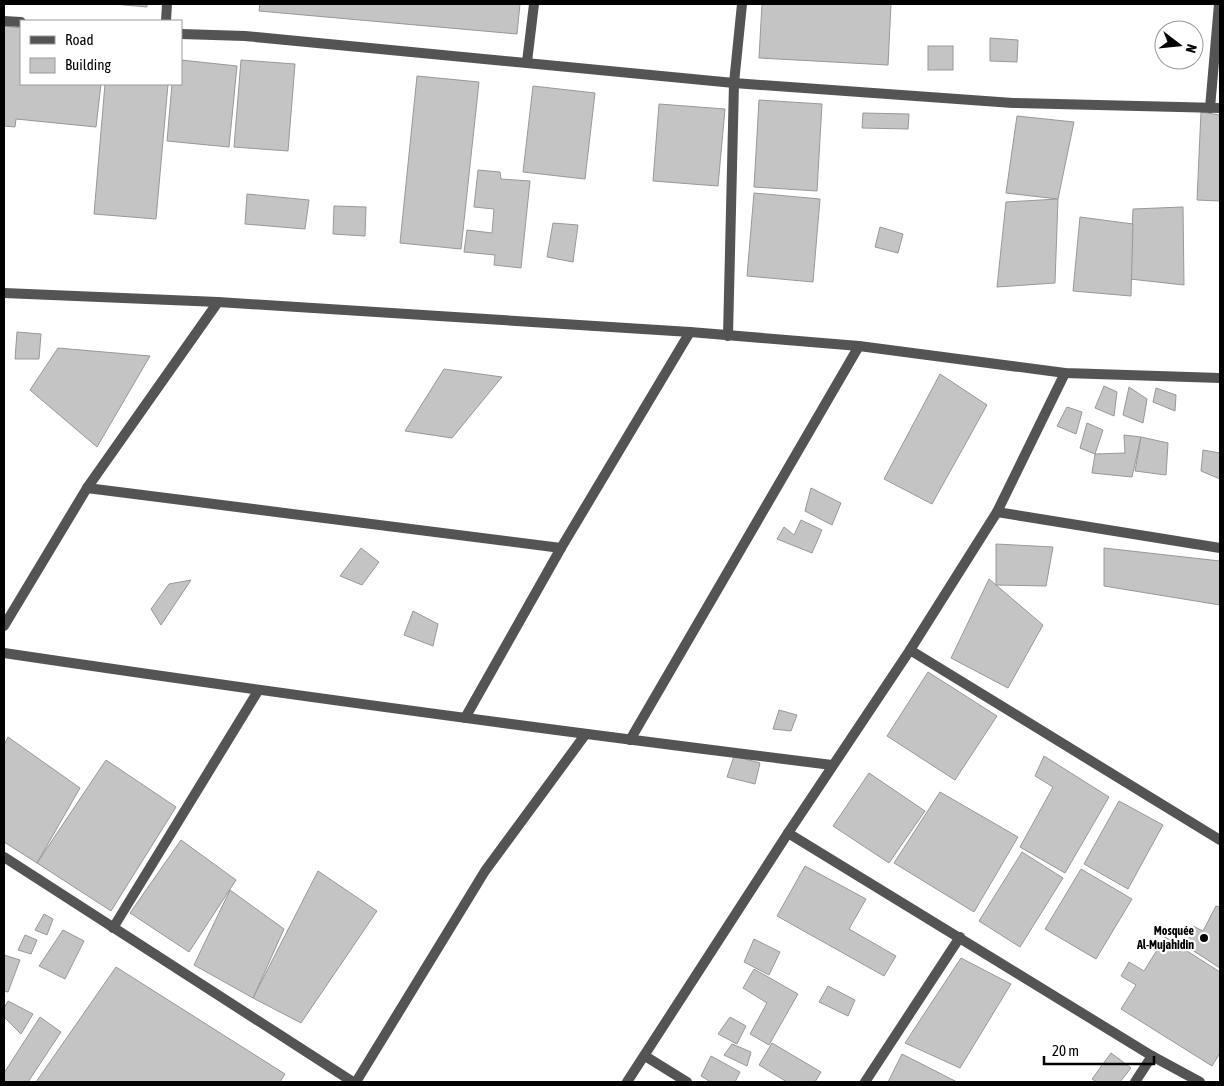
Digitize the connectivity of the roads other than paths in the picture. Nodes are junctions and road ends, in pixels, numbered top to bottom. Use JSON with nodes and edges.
{"nodes":[{"id":1,"x":167,"y":4,"type":"edge"},
{"id":2,"x":534,"y":4,"type":"edge"},
{"id":3,"x":742,"y":4,"type":"edge"},
{"id":4,"x":1219,"y":4,"type":"edge"},
{"id":5,"x":166,"y":20,"type":"edge"},
{"id":6,"x":4,"y":21,"type":"edge"},
{"id":7,"x":20,"y":22,"type":"edge"},
{"id":8,"x":182,"y":34,"type":"edge"},
{"id":9,"x":527,"y":62,"type":"junction"},
{"id":10,"x":734,"y":83,"type":"junction"},
{"id":11,"x":1215,"y":108,"type":"edge"},
{"id":12,"x":4,"y":293,"type":"edge"},
{"id":13,"x":218,"y":302,"type":"junction"},
{"id":14,"x":690,"y":332,"type":"junction"},
{"id":15,"x":728,"y":336,"type":"junction"},
{"id":16,"x":859,"y":346,"type":"junction"},
{"id":17,"x":1065,"y":372,"type":"junction"},
{"id":18,"x":1220,"y":378,"type":"edge"},
{"id":19,"x":87,"y":488,"type":"junction"},
{"id":20,"x":997,"y":512,"type":"junction"},
{"id":21,"x":561,"y":548,"type":"junction"},
{"id":22,"x":1220,"y":548,"type":"edge"},
{"id":23,"x":4,"y":626,"type":"edge"},
{"id":24,"x":910,"y":650,"type":"junction"},
{"id":25,"x":4,"y":653,"type":"edge"},
{"id":26,"x":258,"y":691,"type":"junction"},
{"id":27,"x":465,"y":718,"type":"junction"},
{"id":28,"x":584,"y":735,"type":"junction"},
{"id":29,"x":630,"y":740,"type":"junction"},
{"id":30,"x":832,"y":765,"type":"junction"},
{"id":31,"x":788,"y":833,"type":"junction"},
{"id":32,"x":1220,"y":840,"type":"edge"},
{"id":33,"x":4,"y":857,"type":"edge"},
{"id":34,"x":113,"y":928,"type":"junction"},
{"id":35,"x":960,"y":937,"type":"junction"},
{"id":36,"x":644,"y":1056,"type":"junction"},
{"id":37,"x":1152,"y":1056,"type":"junction"},
{"id":38,"x":354,"y":1082,"type":"edge"},
{"id":39,"x":627,"y":1082,"type":"edge"},
{"id":40,"x":687,"y":1082,"type":"edge"},
{"id":41,"x":865,"y":1082,"type":"edge"},
{"id":42,"x":1135,"y":1082,"type":"edge"},
{"id":43,"x":1200,"y":1082,"type":"edge"}],
"edges":[{"from":1,"to":5,"type":"street"},
{"from":2,"to":9,"type":"street"},
{"from":3,"to":10,"type":"street"},
{"from":4,"to":11,"type":"street"},
{"from":6,"to":7,"type":"street"},
{"from":8,"to":9,"type":"street"},
{"from":9,"to":10,"type":"street"},
{"from":10,"to":11,"type":"street"},
{"from":10,"to":15,"type":"street"},
{"from":12,"to":13,"type":"street"},
{"from":13,"to":14,"type":"street"},
{"from":13,"to":19,"type":"street"},
{"from":14,"to":15,"type":"street"},
{"from":14,"to":21,"type":"street"},
{"from":15,"to":16,"type":"street"},
{"from":16,"to":17,"type":"street"},
{"from":16,"to":29,"type":"street"},
{"from":17,"to":18,"type":"street"},
{"from":17,"to":20,"type":"street"},
{"from":19,"to":21,"type":"street"},
{"from":19,"to":23,"type":"street"},
{"from":20,"to":22,"type":"street"},
{"from":20,"to":24,"type":"street"},
{"from":21,"to":27,"type":"street"},
{"from":24,"to":30,"type":"street"},
{"from":24,"to":32,"type":"street"},
{"from":25,"to":26,"type":"street"},
{"from":26,"to":27,"type":"street"},
{"from":26,"to":34,"type":"street"},
{"from":27,"to":28,"type":"street"},
{"from":28,"to":29,"type":"street"},
{"from":28,"to":38,"type":"street"},
{"from":29,"to":30,"type":"street"},
{"from":30,"to":31,"type":"street"},
{"from":31,"to":35,"type":"street"},
{"from":31,"to":36,"type":"street"},
{"from":33,"to":34,"type":"street"},
{"from":34,"to":38,"type":"street"},
{"from":35,"to":37,"type":"street"},
{"from":35,"to":41,"type":"street"},
{"from":36,"to":39,"type":"street"},
{"from":36,"to":40,"type":"street"},
{"from":37,"to":42,"type":"street"},
{"from":37,"to":43,"type":"street"}]}
